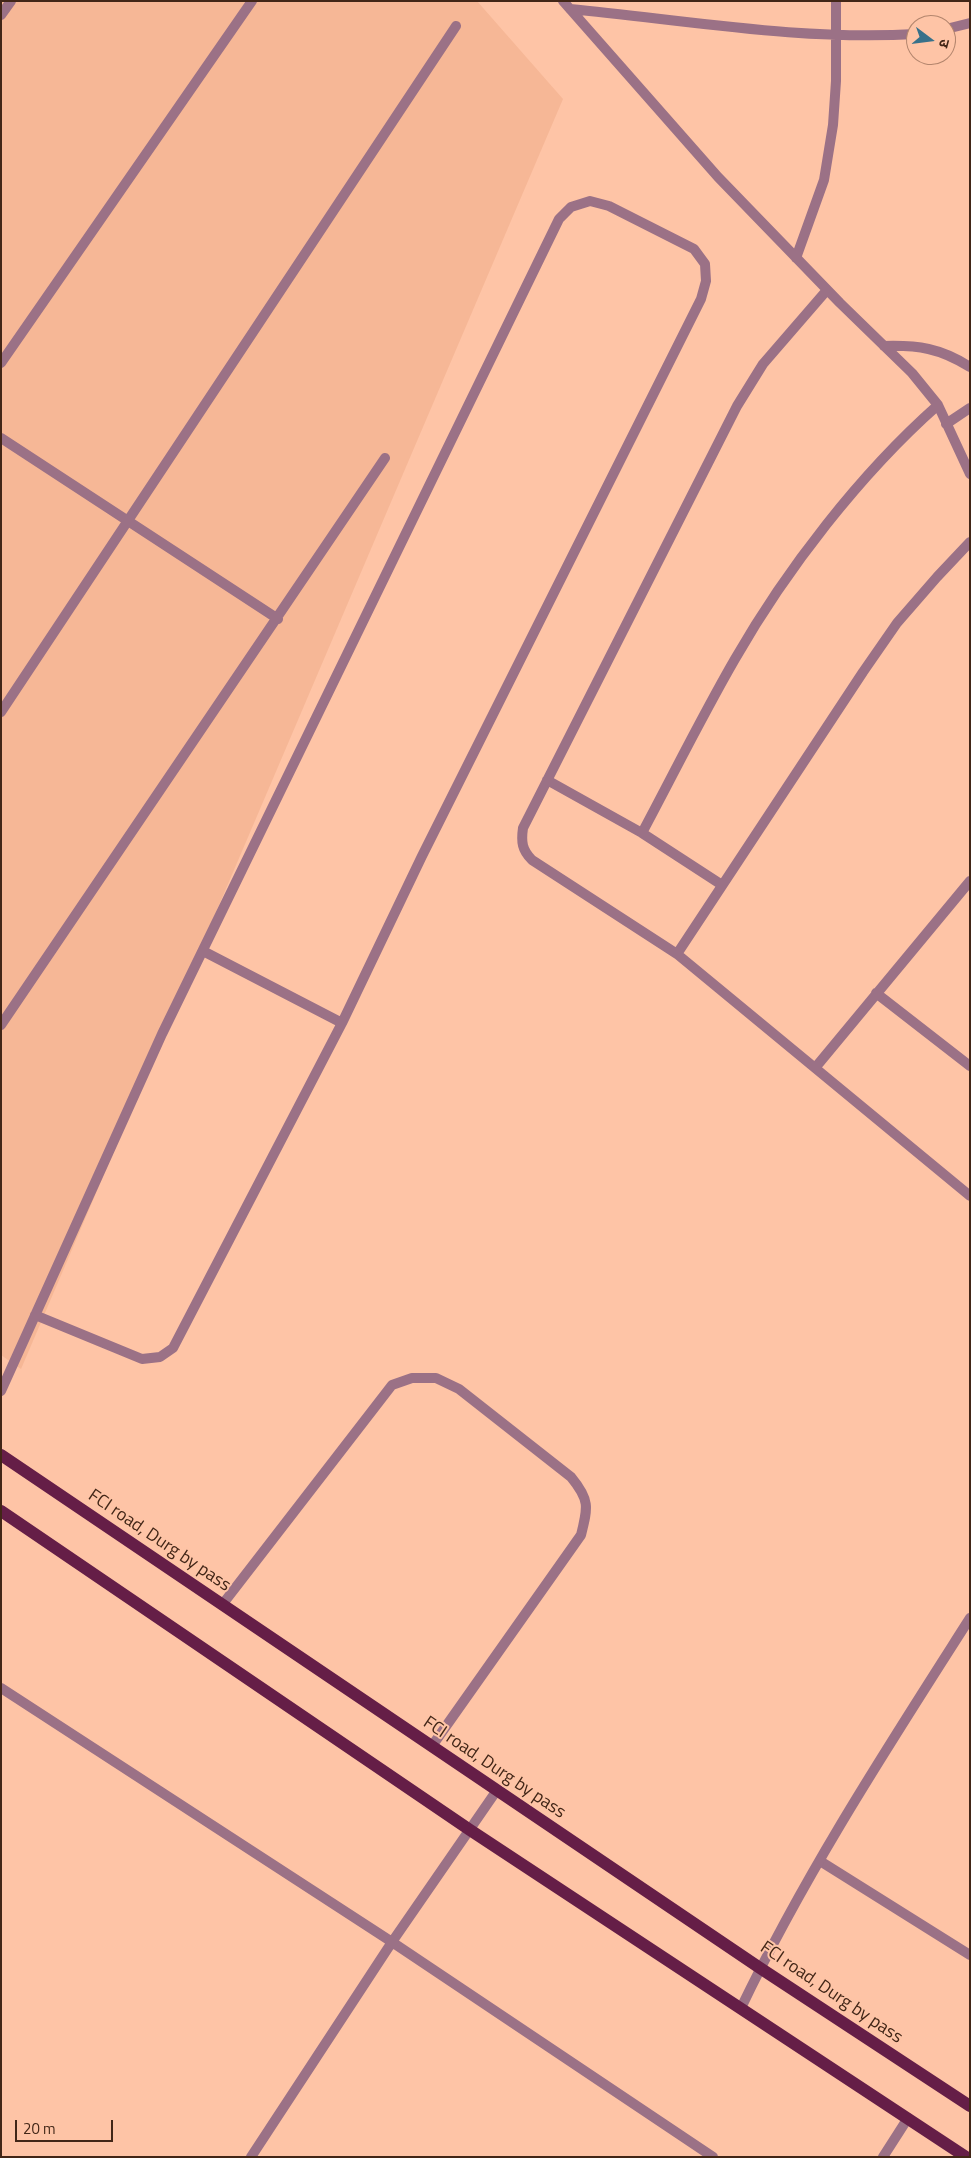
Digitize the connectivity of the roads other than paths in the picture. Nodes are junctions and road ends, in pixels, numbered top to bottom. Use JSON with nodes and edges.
{"nodes":[{"id":1,"x":11,"y":1,"type":"edge"},
{"id":2,"x":252,"y":1,"type":"edge"},
{"id":3,"x":836,"y":1,"type":"edge"},
{"id":4,"x":567,"y":5,"type":"edge"},
{"id":5,"x":1,"y":16,"type":"edge"},
{"id":6,"x":970,"y":23,"type":"edge"},
{"id":7,"x":456,"y":26,"type":"dead end"},
{"id":8,"x":956,"y":26,"type":"edge"},
{"id":9,"x":836,"y":34,"type":"junction"},
{"id":10,"x":906,"y":34,"type":"edge"},
{"id":11,"x":796,"y":258,"type":"junction"},
{"id":12,"x":827,"y":290,"type":"junction"},
{"id":13,"x":884,"y":346,"type":"junction"},
{"id":14,"x":1,"y":363,"type":"edge"},
{"id":15,"x":970,"y":367,"type":"edge"},
{"id":16,"x":938,"y":405,"type":"junction"},
{"id":17,"x":970,"y":408,"type":"edge"},
{"id":18,"x":946,"y":424,"type":"junction"},
{"id":19,"x":1,"y":438,"type":"edge"},
{"id":20,"x":384,"y":458,"type":"dead end"},
{"id":21,"x":970,"y":474,"type":"edge"},
{"id":22,"x":130,"y":522,"type":"junction"},
{"id":23,"x":970,"y":542,"type":"edge"},
{"id":24,"x":278,"y":619,"type":"junction"},
{"id":25,"x":1,"y":712,"type":"edge"},
{"id":26,"x":547,"y":780,"type":"junction"},
{"id":27,"x":642,"y":833,"type":"junction"},
{"id":28,"x":970,"y":881,"type":"edge"},
{"id":29,"x":722,"y":885,"type":"junction"},
{"id":30,"x":202,"y":951,"type":"junction"},
{"id":31,"x":677,"y":954,"type":"junction"},
{"id":32,"x":876,"y":993,"type":"junction"},
{"id":33,"x":342,"y":1022,"type":"junction"},
{"id":34,"x":1,"y":1025,"type":"edge"},
{"id":35,"x":970,"y":1066,"type":"edge"},
{"id":36,"x":815,"y":1068,"type":"junction"},
{"id":37,"x":970,"y":1196,"type":"edge"},
{"id":38,"x":36,"y":1315,"type":"junction"},
{"id":39,"x":1,"y":1391,"type":"edge"},
{"id":40,"x":1,"y":1456,"type":"edge"},
{"id":41,"x":1,"y":1510,"type":"edge"},
{"id":42,"x":222,"y":1605,"type":"junction"},
{"id":43,"x":970,"y":1618,"type":"edge"},
{"id":44,"x":1,"y":1688,"type":"edge"},
{"id":45,"x":432,"y":1746,"type":"junction"},
{"id":46,"x":497,"y":1790,"type":"junction"},
{"id":47,"x":470,"y":1830,"type":"junction"},
{"id":48,"x":820,"y":1861,"type":"junction"},
{"id":49,"x":392,"y":1942,"type":"junction"},
{"id":50,"x":970,"y":1955,"type":"edge"},
{"id":51,"x":760,"y":1968,"type":"junction"},
{"id":52,"x":741,"y":2008,"type":"junction"},
{"id":53,"x":970,"y":2106,"type":"edge"},
{"id":54,"x":908,"y":2118,"type":"junction"},
{"id":55,"x":251,"y":2157,"type":"edge"},
{"id":56,"x":713,"y":2157,"type":"edge"},
{"id":57,"x":883,"y":2157,"type":"edge"},
{"id":58,"x":966,"y":2157,"type":"edge"}],
"edges":[{"from":1,"to":5,"type":"street"},
{"from":2,"to":14,"type":"street"},
{"from":3,"to":9,"type":"street"},
{"from":4,"to":9,"type":"street"},
{"from":4,"to":11,"type":"street"},
{"from":6,"to":8,"type":"street"},
{"from":7,"to":22,"type":"street"},
{"from":9,"to":10,"type":"street"},
{"from":9,"to":11,"type":"street"},
{"from":11,"to":12,"type":"street"},
{"from":12,"to":13,"type":"street"},
{"from":12,"to":26,"type":"street"},
{"from":13,"to":15,"type":"street"},
{"from":13,"to":16,"type":"street"},
{"from":16,"to":18,"type":"street"},
{"from":16,"to":27,"type":"street"},
{"from":17,"to":18,"type":"street"},
{"from":18,"to":21,"type":"street"},
{"from":19,"to":22,"type":"street"},
{"from":20,"to":24,"type":"street"},
{"from":22,"to":24,"type":"street"},
{"from":22,"to":25,"type":"street"},
{"from":23,"to":29,"type":"street"},
{"from":24,"to":34,"type":"street"},
{"from":26,"to":27,"type":"street"},
{"from":26,"to":31,"type":"street"},
{"from":27,"to":29,"type":"street"},
{"from":28,"to":32,"type":"street"},
{"from":29,"to":31,"type":"street"},
{"from":30,"to":33,"type":"street"},
{"from":30,"to":33,"type":"street"},
{"from":30,"to":38,"type":"street"},
{"from":31,"to":36,"type":"street"},
{"from":32,"to":35,"type":"street"},
{"from":32,"to":36,"type":"street"},
{"from":33,"to":38,"type":"street"},
{"from":36,"to":37,"type":"street"},
{"from":38,"to":39,"type":"street"},
{"from":40,"to":42,"type":"main road","name":"FCI road, Durg by pass"},
{"from":41,"to":47,"type":"main road"},
{"from":42,"to":45,"type":"main road","name":"FCI road, Durg by pass"},
{"from":42,"to":45,"type":"street"},
{"from":43,"to":48,"type":"street"},
{"from":44,"to":49,"type":"street"},
{"from":45,"to":46,"type":"main road","name":"FCI road, Durg by pass"},
{"from":46,"to":47,"type":"street"},
{"from":46,"to":51,"type":"main road","name":"FCI road, Durg by pass"},
{"from":47,"to":49,"type":"street"},
{"from":47,"to":52,"type":"main road"},
{"from":48,"to":50,"type":"street"},
{"from":48,"to":51,"type":"street"},
{"from":49,"to":55,"type":"street"},
{"from":49,"to":56,"type":"street"},
{"from":51,"to":52,"type":"street"},
{"from":51,"to":53,"type":"main road","name":"FCI road, Durg by pass"},
{"from":52,"to":54,"type":"main road"},
{"from":54,"to":57,"type":"street"},
{"from":54,"to":58,"type":"main road"}]}
